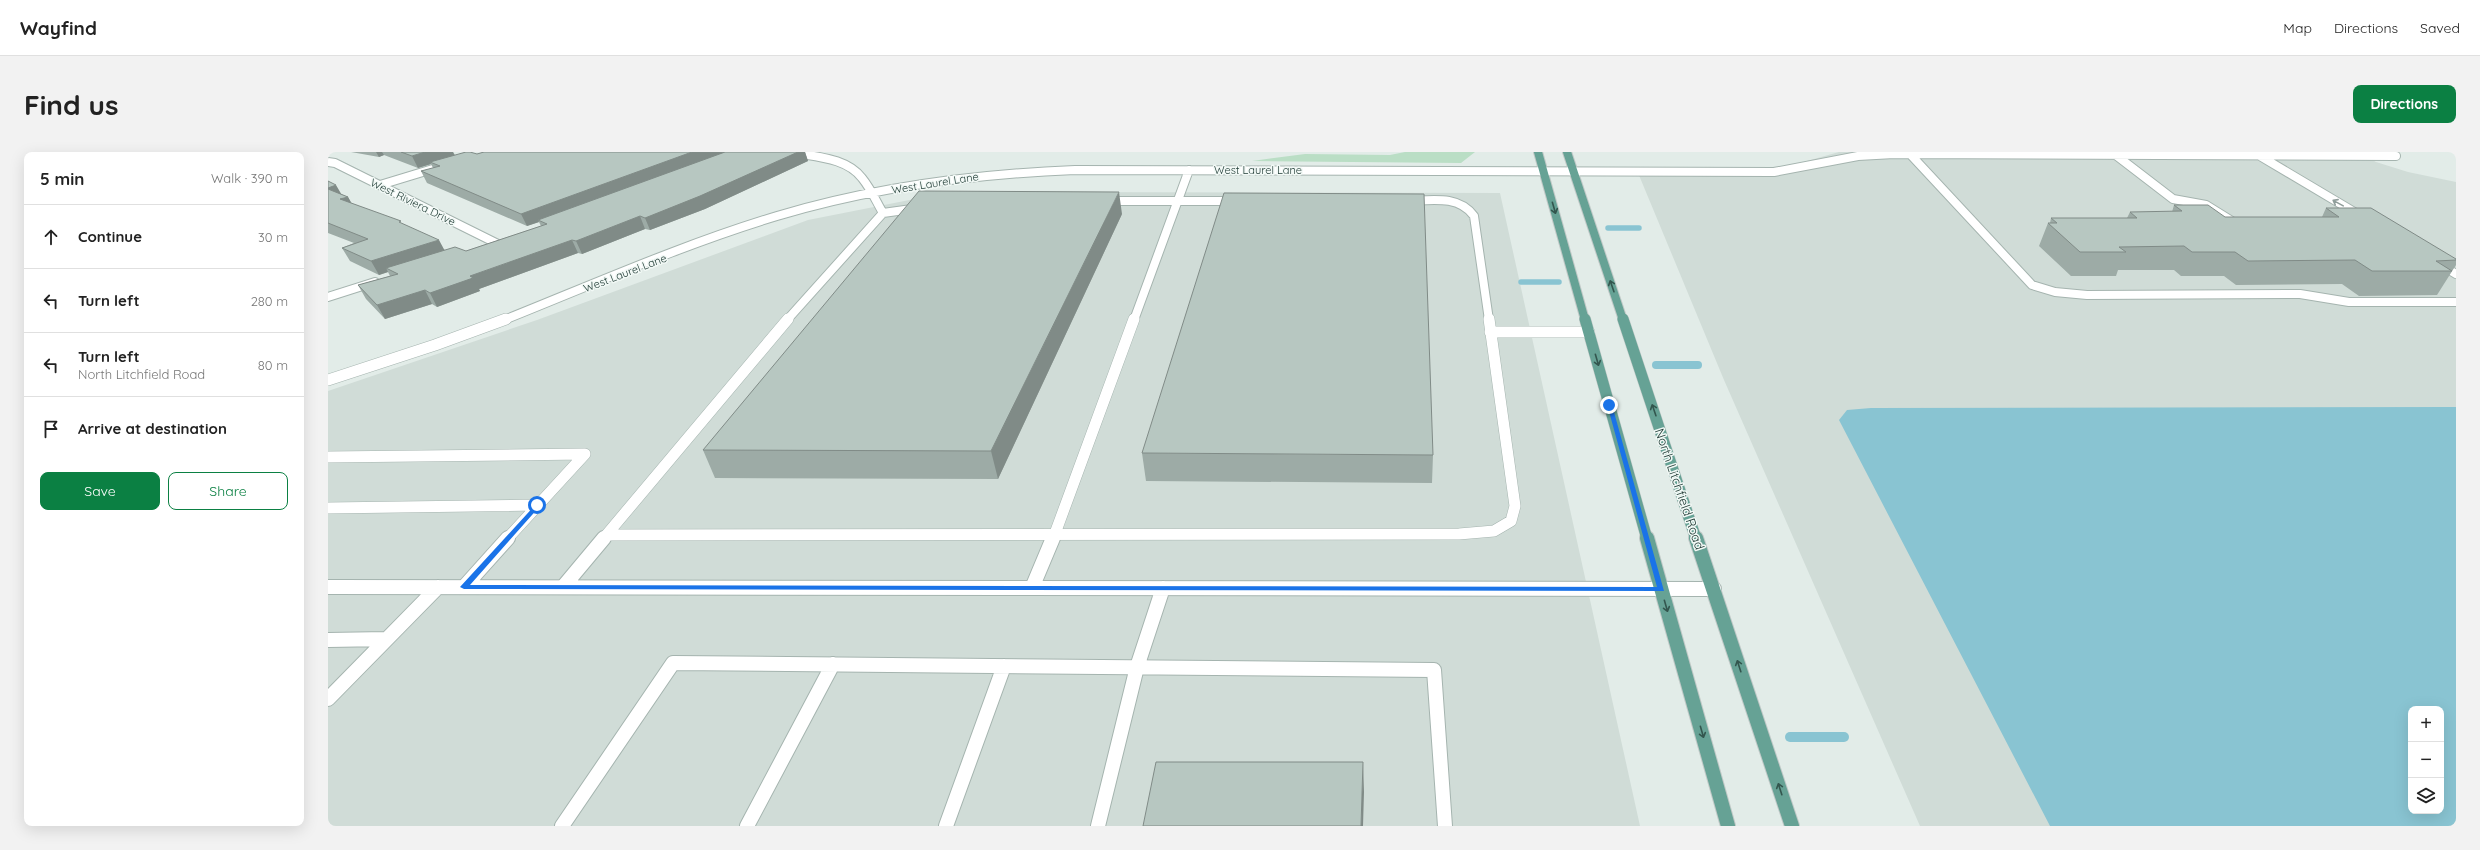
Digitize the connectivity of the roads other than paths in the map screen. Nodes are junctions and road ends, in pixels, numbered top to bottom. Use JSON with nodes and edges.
{"nodes":[{"id":1,"x":790,"y":152,"type":"edge"},
{"id":2,"x":1538,"y":152,"type":"edge"},
{"id":3,"x":1568,"y":152,"type":"edge"},
{"id":4,"x":1910,"y":154,"type":"junction"},
{"id":5,"x":2117,"y":156,"type":"junction"},
{"id":6,"x":2260,"y":156,"type":"junction"},
{"id":7,"x":2396,"y":156,"type":"dead end"},
{"id":8,"x":328,"y":162,"type":"edge"},
{"id":9,"x":447,"y":165,"type":"edge"},
{"id":10,"x":1189,"y":170,"type":"junction"},
{"id":11,"x":1544,"y":170,"type":"junction"},
{"id":12,"x":1574,"y":170,"type":"junction"},
{"id":13,"x":380,"y":185,"type":"junction"},
{"id":14,"x":870,"y":194,"type":"junction"},
{"id":15,"x":1096,"y":201,"type":"edge"},
{"id":16,"x":1178,"y":201,"type":"junction"},
{"id":17,"x":1247,"y":201,"type":"edge"},
{"id":18,"x":1400,"y":201,"type":"edge"},
{"id":19,"x":932,"y":206,"type":"edge"},
{"id":20,"x":883,"y":213,"type":"junction"},
{"id":21,"x":2364,"y":221,"type":"edge"},
{"id":22,"x":2251,"y":223,"type":"edge"},
{"id":23,"x":483,"y":248,"type":"edge"},
{"id":24,"x":2430,"y":258,"type":"edge"},
{"id":25,"x":2456,"y":274,"type":"edge"},
{"id":26,"x":381,"y":281,"type":"edge"},
{"id":27,"x":328,"y":296,"type":"edge"},
{"id":28,"x":2456,"y":302,"type":"edge"},
{"id":29,"x":1490,"y":332,"type":"junction"},
{"id":30,"x":1589,"y":332,"type":"junction"},
{"id":31,"x":328,"y":380,"type":"edge"},
{"id":32,"x":328,"y":457,"type":"edge"},
{"id":33,"x":537,"y":505,"type":"junction"},
{"id":34,"x":328,"y":508,"type":"edge"},
{"id":35,"x":1055,"y":534,"type":"junction"},
{"id":36,"x":607,"y":535,"type":"junction"},
{"id":37,"x":328,"y":586,"type":"edge"},
{"id":38,"x":438,"y":587,"type":"junction"},
{"id":39,"x":464,"y":587,"type":"junction"},
{"id":40,"x":563,"y":587,"type":"junction"},
{"id":41,"x":1032,"y":588,"type":"junction"},
{"id":42,"x":1163,"y":588,"type":"junction"},
{"id":43,"x":1661,"y":589,"type":"junction"},
{"id":44,"x":1714,"y":589,"type":"junction"},
{"id":45,"x":386,"y":639,"type":"junction"},
{"id":46,"x":328,"y":640,"type":"edge"},
{"id":47,"x":833,"y":664,"type":"junction"},
{"id":48,"x":1004,"y":666,"type":"junction"},
{"id":49,"x":1137,"y":667,"type":"junction"},
{"id":50,"x":328,"y":699,"type":"edge"},
{"id":51,"x":562,"y":826,"type":"edge"},
{"id":52,"x":747,"y":826,"type":"edge"},
{"id":53,"x":946,"y":826,"type":"edge"},
{"id":54,"x":1098,"y":826,"type":"edge"},
{"id":55,"x":1445,"y":826,"type":"edge"},
{"id":56,"x":1728,"y":826,"type":"edge"},
{"id":57,"x":1792,"y":826,"type":"edge"}],
"edges":[{"from":1,"to":14,"type":"street"},
{"from":2,"to":11,"type":"main road"},
{"from":3,"to":12,"type":"main road","name":"North Litchfield Road"},
{"from":4,"to":5,"type":"street","name":"West Laurel Lane"},
{"from":4,"to":12,"type":"street","name":"West Laurel Lane"},
{"from":4,"to":28,"type":"street"},
{"from":5,"to":6,"type":"street","name":"West Laurel Lane"},
{"from":5,"to":22,"type":"street"},
{"from":6,"to":7,"type":"street","name":"West Laurel Lane"},
{"from":21,"to":6,"type":"street","one_way":true},
{"from":8,"to":13,"type":"street","name":"West Riviera Drive"},
{"from":9,"to":13,"type":"street"},
{"from":10,"to":11,"type":"street","name":"West Laurel Lane"},
{"from":10,"to":14,"type":"street","name":"West Laurel Lane"},
{"from":10,"to":16,"type":"street"},
{"from":11,"to":12,"type":"street","name":"West Laurel Lane"},
{"from":11,"to":30,"type":"main road","one_way":true},
{"from":44,"to":12,"type":"main road","name":"North Litchfield Road","one_way":true},
{"from":13,"to":23,"type":"street","name":"West Riviera Drive"},
{"from":14,"to":20,"type":"street"},
{"from":14,"to":31,"type":"street","name":"West Laurel Lane"},
{"from":15,"to":16,"type":"street"},
{"from":16,"to":17,"type":"street"},
{"from":16,"to":35,"type":"street"},
{"from":18,"to":29,"type":"street"},
{"from":19,"to":20,"type":"street"},
{"from":20,"to":36,"type":"street"},
{"from":24,"to":25,"type":"street"},
{"from":26,"to":27,"type":"street"},
{"from":29,"to":30,"type":"street"},
{"from":29,"to":35,"type":"street"},
{"from":30,"to":43,"type":"main road","one_way":true},
{"from":32,"to":33,"type":"street"},
{"from":33,"to":34,"type":"street"},
{"from":33,"to":39,"type":"street"},
{"from":35,"to":36,"type":"street"},
{"from":35,"to":41,"type":"street"},
{"from":36,"to":40,"type":"street"},
{"from":37,"to":38,"type":"street"},
{"from":38,"to":39,"type":"street"},
{"from":38,"to":45,"type":"street"},
{"from":39,"to":40,"type":"street"},
{"from":40,"to":41,"type":"street"},
{"from":41,"to":42,"type":"street"},
{"from":42,"to":43,"type":"street"},
{"from":42,"to":49,"type":"street"},
{"from":43,"to":44,"type":"street"},
{"from":43,"to":56,"type":"main road","one_way":true},
{"from":57,"to":44,"type":"main road","name":"North Litchfield Road","one_way":true},
{"from":45,"to":46,"type":"street"},
{"from":45,"to":50,"type":"street"},
{"from":47,"to":48,"type":"street"},
{"from":47,"to":51,"type":"street"},
{"from":47,"to":52,"type":"street"},
{"from":48,"to":49,"type":"street"},
{"from":48,"to":53,"type":"street"},
{"from":49,"to":54,"type":"street"},
{"from":49,"to":55,"type":"street"}]}
